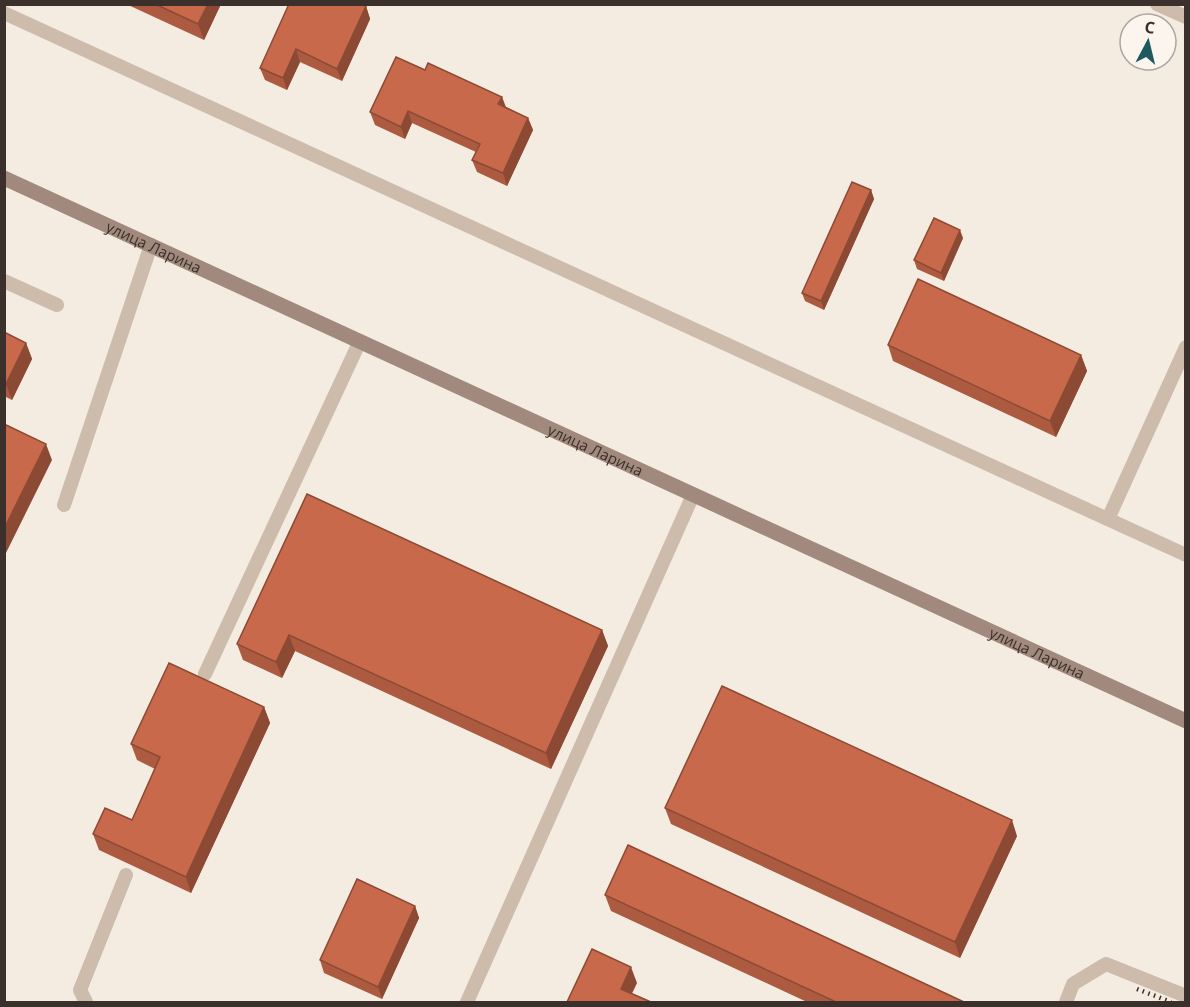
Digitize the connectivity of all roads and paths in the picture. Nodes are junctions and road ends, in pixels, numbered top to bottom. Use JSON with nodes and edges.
{"nodes":[{"id":1,"x":1157,"y":4,"type":"edge"},
{"id":2,"x":4,"y":13,"type":"edge"},
{"id":3,"x":1185,"y":17,"type":"edge"},
{"id":4,"x":4,"y":178,"type":"edge"},
{"id":5,"x":151,"y":245,"type":"junction"},
{"id":6,"x":4,"y":281,"type":"edge"},
{"id":7,"x":57,"y":305,"type":"dead end"},
{"id":8,"x":360,"y":341,"type":"junction"},
{"id":9,"x":1185,"y":347,"type":"edge"},
{"id":10,"x":693,"y":495,"type":"junction"},
{"id":11,"x":64,"y":505,"type":"dead end"},
{"id":12,"x":1108,"y":519,"type":"junction"},
{"id":13,"x":1185,"y":555,"type":"edge"},
{"id":14,"x":205,"y":674,"type":"dead end"},
{"id":15,"x":1185,"y":721,"type":"edge"},
{"id":16,"x":126,"y":875,"type":"dead end"},
{"id":17,"x":1185,"y":996,"type":"edge"},
{"id":18,"x":86,"y":1002,"type":"edge"},
{"id":19,"x":467,"y":1002,"type":"edge"},
{"id":20,"x":1066,"y":1002,"type":"edge"}],
"edges":[{"from":1,"to":3,"type":"lane"},
{"from":2,"to":12,"type":"lane"},
{"from":4,"to":5,"type":"street","name":"улица Ларина"},
{"from":5,"to":8,"type":"street","name":"улица Ларина"},
{"from":5,"to":11,"type":"lane"},
{"from":6,"to":7,"type":"lane"},
{"from":8,"to":10,"type":"street","name":"улица Ларина"},
{"from":8,"to":14,"type":"lane"},
{"from":9,"to":12,"type":"lane"},
{"from":10,"to":15,"type":"street","name":"улица Ларина"},
{"from":10,"to":19,"type":"lane"},
{"from":12,"to":13,"type":"lane"},
{"from":16,"to":18,"type":"lane"},
{"from":17,"to":20,"type":"lane"}]}
